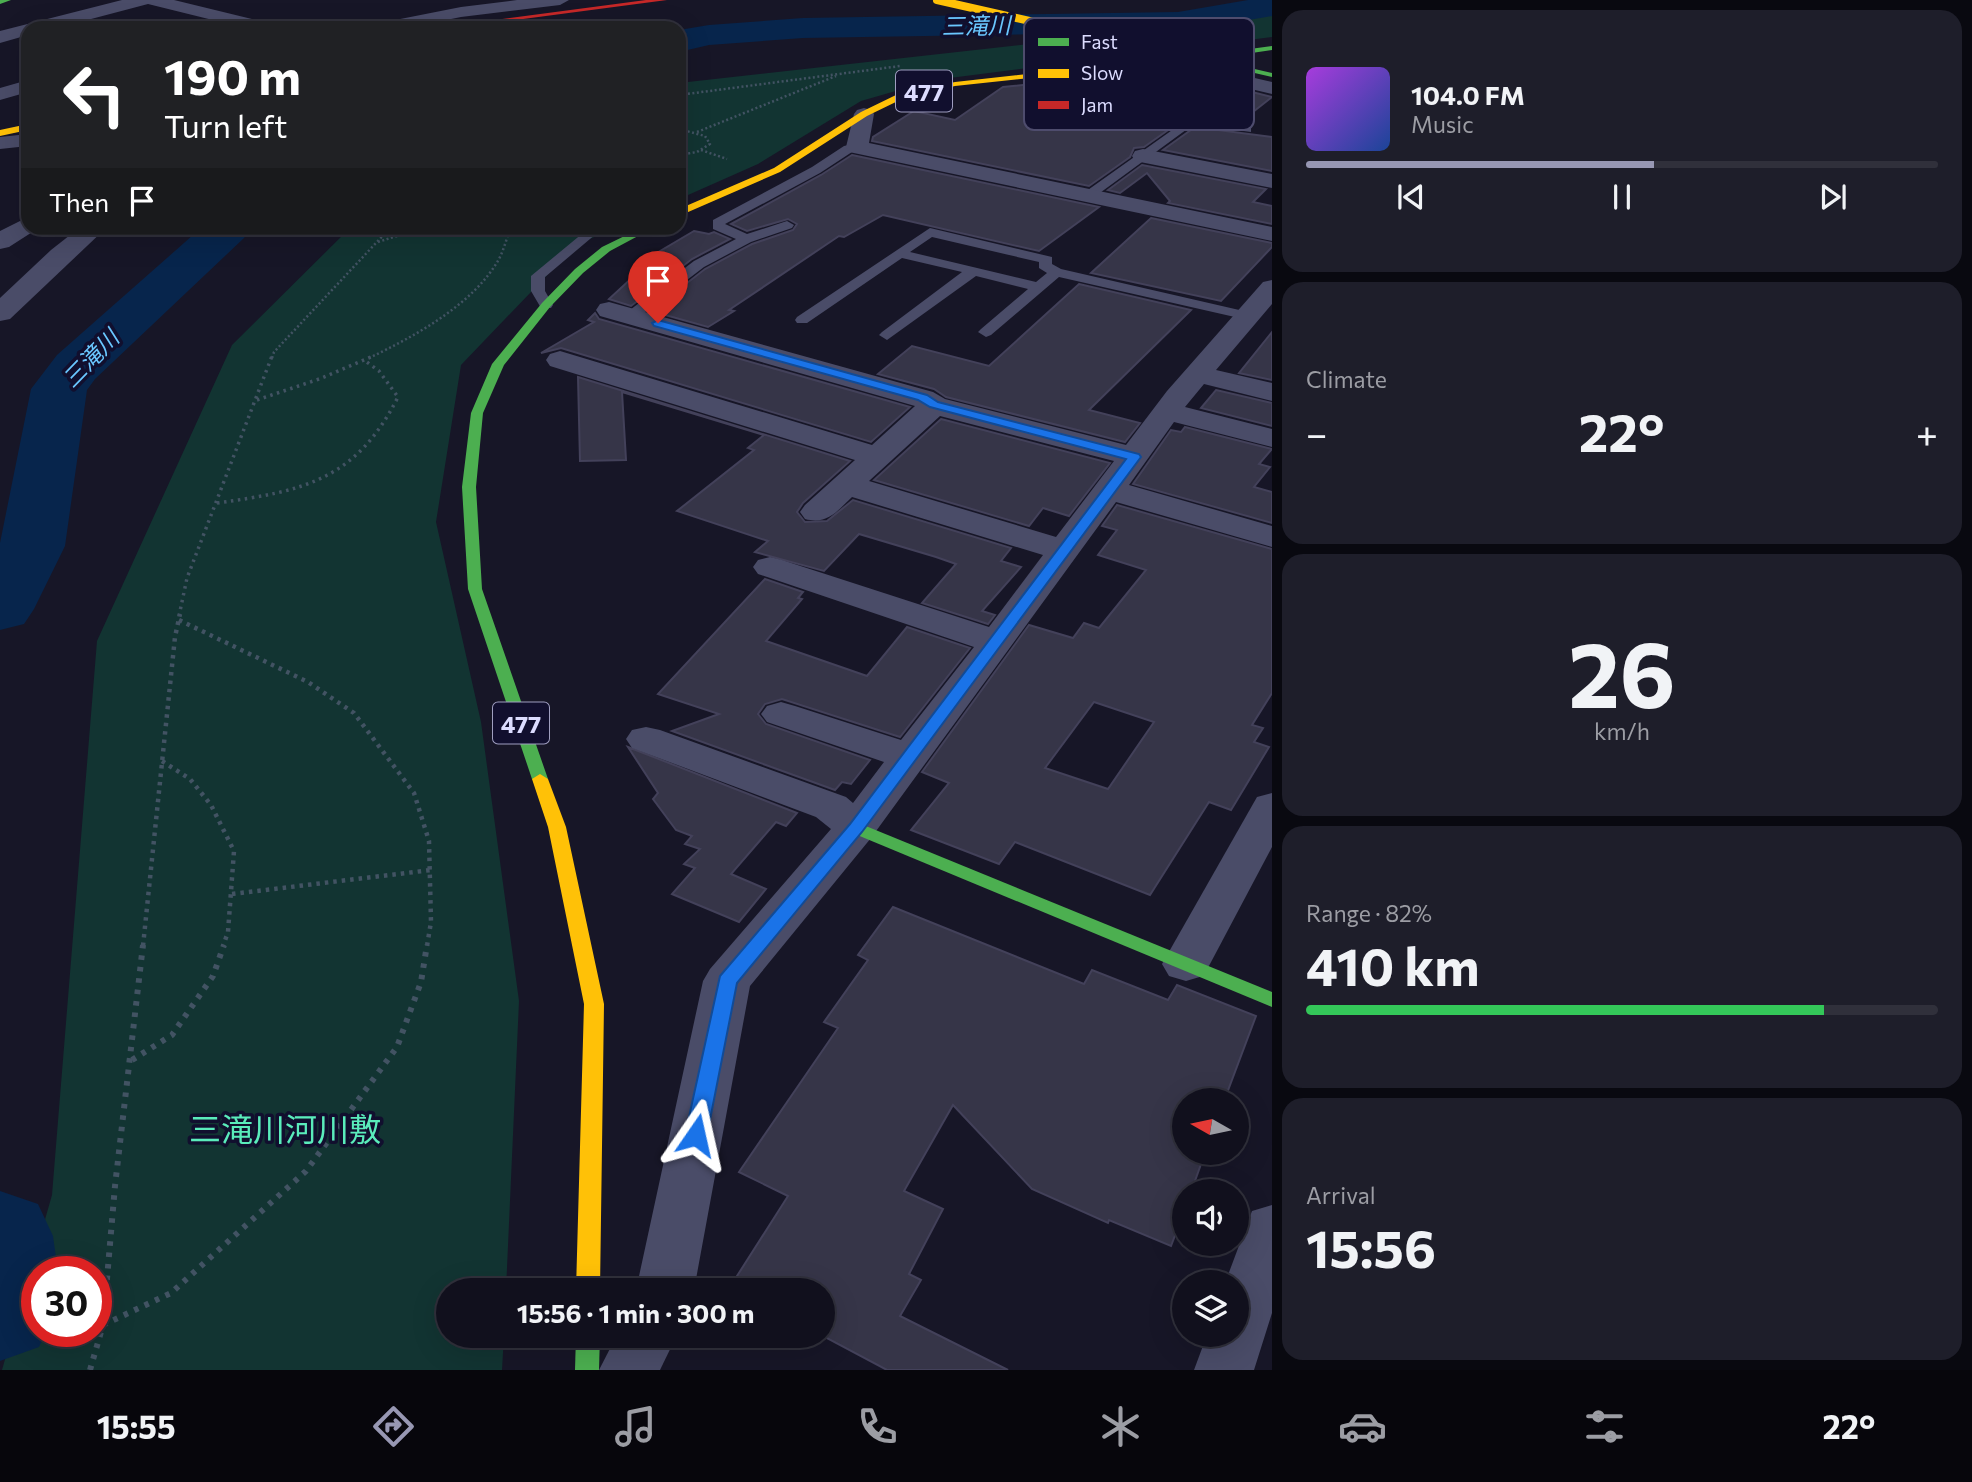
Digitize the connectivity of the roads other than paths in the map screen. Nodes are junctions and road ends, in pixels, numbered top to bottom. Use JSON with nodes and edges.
{"nodes":[{"id":1,"x":7,"y":0,"type":"edge"},
{"id":2,"x":142,"y":0,"type":"edge"},
{"id":3,"x":153,"y":0,"type":"edge"},
{"id":4,"x":560,"y":0,"type":"edge"},
{"id":5,"x":663,"y":0,"type":"edge"},
{"id":6,"x":937,"y":0,"type":"edge"},
{"id":7,"x":0,"y":2,"type":"edge"},
{"id":8,"x":1024,"y":20,"type":"edge"},
{"id":9,"x":62,"y":21,"type":"edge"},
{"id":10,"x":238,"y":21,"type":"edge"},
{"id":11,"x":415,"y":21,"type":"edge"},
{"id":12,"x":494,"y":21,"type":"edge"},
{"id":13,"x":21,"y":32,"type":"edge"},
{"id":14,"x":0,"y":37,"type":"edge"},
{"id":15,"x":1272,"y":48,"type":"edge"},
{"id":16,"x":1254,"y":53,"type":"edge"},
{"id":17,"x":1254,"y":73,"type":"edge"},
{"id":18,"x":1272,"y":75,"type":"edge"},
{"id":19,"x":1024,"y":80,"type":"edge"},
{"id":20,"x":1254,"y":84,"type":"edge"},
{"id":21,"x":21,"y":88,"type":"edge"},
{"id":22,"x":1272,"y":88,"type":"edge"},
{"id":23,"x":0,"y":94,"type":"edge"},
{"id":24,"x":0,"y":111,"type":"edge"},
{"id":25,"x":21,"y":114,"type":"edge"},
{"id":26,"x":864,"y":114,"type":"junction"},
{"id":27,"x":1179,"y":130,"type":"edge"},
{"id":28,"x":858,"y":147,"type":"junction"},
{"id":29,"x":1143,"y":156,"type":"junction"},
{"id":30,"x":1272,"y":181,"type":"edge"},
{"id":31,"x":1089,"y":195,"type":"junction"},
{"id":32,"x":686,"y":210,"type":"edge"},
{"id":33,"x":786,"y":225,"type":"dead end"},
{"id":34,"x":21,"y":228,"type":"edge"},
{"id":35,"x":1272,"y":233,"type":"edge"},
{"id":36,"x":86,"y":235,"type":"edge"},
{"id":37,"x":588,"y":235,"type":"edge"},
{"id":38,"x":634,"y":235,"type":"edge"},
{"id":39,"x":746,"y":240,"type":"junction"},
{"id":40,"x":0,"y":242,"type":"edge"},
{"id":41,"x":899,"y":253,"type":"junction"},
{"id":42,"x":973,"y":271,"type":"junction"},
{"id":43,"x":1056,"y":272,"type":"junction"},
{"id":44,"x":1039,"y":287,"type":"junction"},
{"id":45,"x":1272,"y":288,"type":"edge"},
{"id":46,"x":546,"y":305,"type":"junction"},
{"id":47,"x":0,"y":313,"type":"edge"},
{"id":48,"x":620,"y":313,"type":"joint"},
{"id":49,"x":1248,"y":316,"type":"junction"},
{"id":50,"x":802,"y":320,"type":"dead end"},
{"id":51,"x":986,"y":332,"type":"dead end"},
{"id":52,"x":887,"y":335,"type":"dead end"},
{"id":53,"x":561,"y":360,"type":"dead end"},
{"id":54,"x":1197,"y":374,"type":"junction"},
{"id":55,"x":1272,"y":392,"type":"edge"},
{"id":56,"x":934,"y":405,"type":"junction"},
{"id":57,"x":1167,"y":411,"type":"junction"},
{"id":58,"x":1272,"y":438,"type":"edge"},
{"id":59,"x":877,"y":457,"type":"junction"},
{"id":60,"x":1134,"y":457,"type":"junction"},
{"id":61,"x":847,"y":485,"type":"junction"},
{"id":62,"x":1110,"y":490,"type":"junction"},
{"id":63,"x":817,"y":512,"type":"dead end"},
{"id":64,"x":1272,"y":537,"type":"edge"},
{"id":65,"x":1065,"y":551,"type":"junction"},
{"id":66,"x":770,"y":567,"type":"dead end"},
{"id":67,"x":997,"y":642,"type":"junction"},
{"id":68,"x":781,"y":715,"type":"dead end"},
{"id":69,"x":646,"y":739,"type":"dead end"},
{"id":70,"x":910,"y":757,"type":"junction"},
{"id":71,"x":1272,"y":807,"type":"edge"},
{"id":72,"x":856,"y":828,"type":"junction"},
{"id":73,"x":1186,"y":964,"type":"junction"},
{"id":74,"x":1272,"y":1000,"type":"edge"},
{"id":75,"x":1272,"y":1228,"type":"edge"},
{"id":76,"x":588,"y":1278,"type":"edge"},
{"id":77,"x":667,"y":1278,"type":"edge"},
{"id":78,"x":1249,"y":1295,"type":"edge"},
{"id":79,"x":1232,"y":1347,"type":"edge"},
{"id":80,"x":587,"y":1348,"type":"edge"},
{"id":81,"x":641,"y":1348,"type":"edge"},
{"id":82,"x":587,"y":1370,"type":"edge"},
{"id":83,"x":629,"y":1370,"type":"edge"},
{"id":84,"x":1224,"y":1370,"type":"edge"}],
"edges":[{"from":1,"to":7,"type":"main road"},
{"from":2,"to":9,"type":"street"},
{"from":3,"to":10,"type":"street"},
{"from":4,"to":11,"type":"street"},
{"from":5,"to":12,"type":"main road"},
{"from":6,"to":8,"type":"main road","bridge":true},
{"from":13,"to":14,"type":"street"},
{"from":15,"to":16,"type":"main road"},
{"from":17,"to":18,"type":"main road"},
{"from":19,"to":26,"type":"main road","number":"477"},
{"from":20,"to":22,"type":"street"},
{"from":21,"to":23,"type":"street"},
{"from":24,"to":25,"type":"street"},
{"from":26,"to":28,"type":"street"},
{"from":26,"to":32,"type":"main road","number":"477"},
{"from":27,"to":29,"type":"lane"},
{"from":28,"to":31,"type":"street"},
{"from":28,"to":39,"type":"lane"},
{"from":29,"to":30,"type":"street"},
{"from":29,"to":31,"type":"lane"},
{"from":31,"to":35,"type":"street"},
{"from":33,"to":39,"type":"lane"},
{"from":34,"to":40,"type":"street"},
{"from":36,"to":47,"type":"street"},
{"from":37,"to":46,"type":"lane"},
{"from":38,"to":46,"type":"main road","number":"477"},
{"from":39,"to":48,"type":"lane"},
{"from":41,"to":42,"type":"lane"},
{"from":41,"to":43,"type":"lane"},
{"from":41,"to":50,"type":"lane"},
{"from":42,"to":44,"type":"lane"},
{"from":42,"to":52,"type":"lane"},
{"from":43,"to":44,"type":"lane"},
{"from":43,"to":49,"type":"lane"},
{"from":44,"to":51,"type":"lane"},
{"from":45,"to":49,"type":"street"},
{"from":46,"to":76,"type":"main road","number":"477"},
{"from":48,"to":56,"type":"street"},
{"from":49,"to":54,"type":"street"},
{"from":53,"to":59,"type":"street"},
{"from":54,"to":55,"type":"street"},
{"from":54,"to":57,"type":"street"},
{"from":56,"to":59,"type":"street"},
{"from":56,"to":60,"type":"street"},
{"from":57,"to":58,"type":"street"},
{"from":57,"to":60,"type":"street"},
{"from":59,"to":61,"type":"street"},
{"from":60,"to":62,"type":"street"},
{"from":61,"to":63,"type":"street"},
{"from":61,"to":65,"type":"street"},
{"from":62,"to":64,"type":"street"},
{"from":62,"to":65,"type":"street"},
{"from":65,"to":67,"type":"street"},
{"from":66,"to":67,"type":"street"},
{"from":67,"to":70,"type":"street"},
{"from":68,"to":70,"type":"street"},
{"from":69,"to":72,"type":"street"},
{"from":70,"to":72,"type":"street"},
{"from":71,"to":73,"type":"street"},
{"from":72,"to":73,"type":"main road"},
{"from":72,"to":77,"type":"street"},
{"from":73,"to":74,"type":"main road"},
{"from":75,"to":78,"type":"street"},
{"from":79,"to":84,"type":"street"},
{"from":80,"to":82,"type":"main road"},
{"from":81,"to":83,"type":"street"}]}
